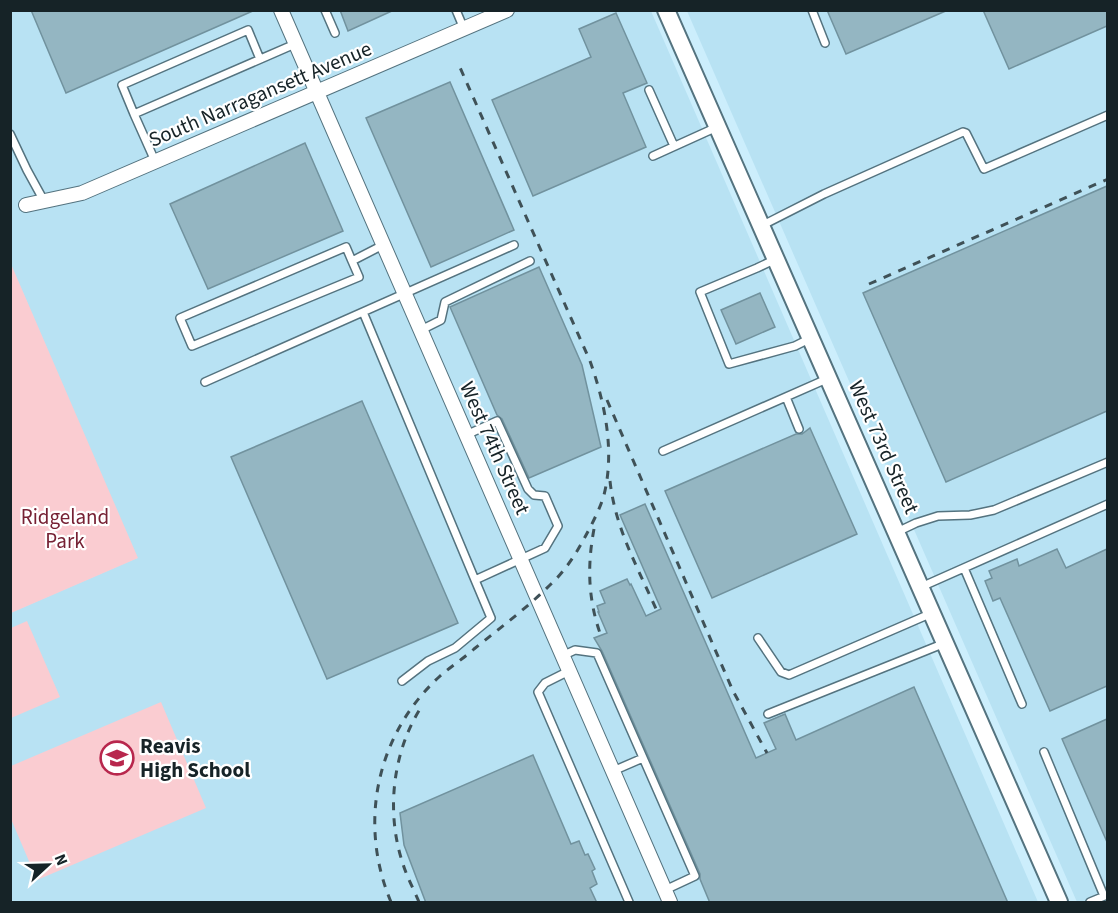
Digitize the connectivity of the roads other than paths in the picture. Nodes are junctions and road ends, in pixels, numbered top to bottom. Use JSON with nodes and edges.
{"nodes":[{"id":1,"x":280,"y":10,"type":"edge"},
{"id":2,"x":326,"y":10,"type":"edge"},
{"id":3,"x":456,"y":10,"type":"edge"},
{"id":4,"x":507,"y":10,"type":"edge"},
{"id":5,"x":666,"y":10,"type":"edge"},
{"id":6,"x":812,"y":10,"type":"edge"},
{"id":7,"x":464,"y":29,"type":"junction"},
{"id":8,"x":335,"y":33,"type":"dead end"},
{"id":9,"x":825,"y":43,"type":"dead end"},
{"id":10,"x":295,"y":44,"type":"junction"},
{"id":11,"x":260,"y":59,"type":"junction"},
{"id":12,"x":649,"y":90,"type":"dead end"},
{"id":13,"x":316,"y":93,"type":"junction"},
{"id":14,"x":134,"y":114,"type":"junction"},
{"id":15,"x":1107,"y":115,"type":"edge"},
{"id":16,"x":717,"y":127,"type":"junction"},
{"id":17,"x":10,"y":134,"type":"edge"},
{"id":18,"x":674,"y":146,"type":"junction"},
{"id":19,"x":653,"y":156,"type":"dead end"},
{"id":20,"x":155,"y":161,"type":"junction"},
{"id":21,"x":44,"y":201,"type":"junction"},
{"id":22,"x":26,"y":205,"type":"dead end"},
{"id":23,"x":761,"y":226,"type":"junction"},
{"id":24,"x":383,"y":245,"type":"junction"},
{"id":25,"x":514,"y":245,"type":"dead end"},
{"id":26,"x":776,"y":259,"type":"junction"},
{"id":27,"x":352,"y":261,"type":"junction"},
{"id":28,"x":530,"y":261,"type":"dead end"},
{"id":29,"x":404,"y":293,"type":"junction"},
{"id":30,"x":363,"y":312,"type":"junction"},
{"id":31,"x":421,"y":330,"type":"junction"},
{"id":32,"x":811,"y":338,"type":"junction"},
{"id":33,"x":829,"y":378,"type":"junction"},
{"id":34,"x":205,"y":382,"type":"dead end"},
{"id":35,"x":786,"y":397,"type":"junction"},
{"id":36,"x":799,"y":429,"type":"dead end"},
{"id":37,"x":466,"y":435,"type":"junction"},
{"id":38,"x":663,"y":451,"type":"dead end"},
{"id":39,"x":1107,"y":462,"type":"edge"},
{"id":40,"x":1107,"y":504,"type":"edge"},
{"id":41,"x":897,"y":532,"type":"junction"},
{"id":42,"x":521,"y":559,"type":"junction"},
{"id":43,"x":964,"y":568,"type":"junction"},
{"id":44,"x":475,"y":580,"type":"junction"},
{"id":45,"x":921,"y":587,"type":"junction"},
{"id":46,"x":932,"y":613,"type":"junction"},
{"id":47,"x":758,"y":638,"type":"dead end"},
{"id":48,"x":945,"y":643,"type":"junction"},
{"id":49,"x":562,"y":656,"type":"junction"},
{"id":50,"x":569,"y":671,"type":"junction"},
{"id":51,"x":402,"y":681,"type":"dead end"},
{"id":52,"x":1022,"y":704,"type":"dead end"},
{"id":53,"x":768,"y":714,"type":"dead end"},
{"id":54,"x":1044,"y":752,"type":"dead end"},
{"id":55,"x":643,"y":758,"type":"junction"},
{"id":56,"x":613,"y":771,"type":"junction"},
{"id":57,"x":667,"y":896,"type":"edge"},
{"id":58,"x":1106,"y":896,"type":"edge"},
{"id":59,"x":629,"y":903,"type":"edge"},
{"id":60,"x":1059,"y":903,"type":"edge"},
{"id":61,"x":1090,"y":903,"type":"edge"}],
"edges":[{"from":1,"to":10,"type":"street","name":"West 74th Street"},
{"from":2,"to":8,"type":"lane"},
{"from":3,"to":7,"type":"lane"},
{"from":4,"to":7,"type":"street","name":"South Narragansett Avenue"},
{"from":5,"to":16,"type":"street","name":"West 73rd Street"},
{"from":6,"to":9,"type":"lane"},
{"from":7,"to":13,"type":"street","name":"South Narragansett Avenue"},
{"from":10,"to":11,"type":"lane"},
{"from":10,"to":13,"type":"street","name":"West 74th Street"},
{"from":11,"to":14,"type":"lane"},
{"from":11,"to":14,"type":"lane"},
{"from":12,"to":18,"type":"lane"},
{"from":13,"to":20,"type":"street","name":"South Narragansett Avenue"},
{"from":13,"to":24,"type":"street","name":"West 74th Street"},
{"from":14,"to":20,"type":"lane"},
{"from":15,"to":23,"type":"lane"},
{"from":16,"to":18,"type":"lane"},
{"from":16,"to":23,"type":"street","name":"West 73rd Street"},
{"from":17,"to":21,"type":"lane"},
{"from":18,"to":19,"type":"lane"},
{"from":20,"to":21,"type":"street","name":"South Narragansett Avenue"},
{"from":21,"to":22,"type":"street","name":"South Narragansett Avenue"},
{"from":23,"to":26,"type":"street","name":"West 73rd Street"},
{"from":24,"to":27,"type":"lane"},
{"from":24,"to":29,"type":"street","name":"West 74th Street"},
{"from":25,"to":29,"type":"lane"},
{"from":26,"to":32,"type":"street","name":"West 73rd Street"},
{"from":26,"to":32,"type":"lane"},
{"from":27,"to":27,"type":"lane"},
{"from":28,"to":31,"type":"lane"},
{"from":29,"to":30,"type":"lane"},
{"from":29,"to":31,"type":"street","name":"West 74th Street"},
{"from":30,"to":34,"type":"lane"},
{"from":30,"to":44,"type":"lane"},
{"from":31,"to":37,"type":"street","name":"West 74th Street"},
{"from":32,"to":33,"type":"street","name":"West 73rd Street"},
{"from":33,"to":35,"type":"lane"},
{"from":33,"to":41,"type":"street","name":"West 73rd Street"},
{"from":35,"to":36,"type":"lane"},
{"from":35,"to":38,"type":"lane"},
{"from":37,"to":42,"type":"street","name":"West 74th Street"},
{"from":37,"to":42,"type":"lane"},
{"from":39,"to":41,"type":"lane"},
{"from":40,"to":43,"type":"lane"},
{"from":41,"to":45,"type":"street","name":"West 73rd Street"},
{"from":42,"to":44,"type":"lane"},
{"from":42,"to":49,"type":"street","name":"West 74th Street"},
{"from":43,"to":45,"type":"lane"},
{"from":43,"to":52,"type":"lane"},
{"from":44,"to":51,"type":"lane"},
{"from":45,"to":46,"type":"street","name":"West 73rd Street"},
{"from":46,"to":47,"type":"lane"},
{"from":46,"to":48,"type":"street","name":"West 73rd Street"},
{"from":48,"to":53,"type":"lane"},
{"from":48,"to":60,"type":"street","name":"West 73rd Street"},
{"from":49,"to":50,"type":"street","name":"West 74th Street"},
{"from":49,"to":55,"type":"lane"},
{"from":50,"to":56,"type":"street","name":"West 74th Street"},
{"from":50,"to":59,"type":"lane"},
{"from":54,"to":58,"type":"lane"},
{"from":55,"to":56,"type":"lane"},
{"from":55,"to":57,"type":"lane"},
{"from":56,"to":57,"type":"street","name":"West 74th Street"},
{"from":58,"to":61,"type":"lane"}]}
